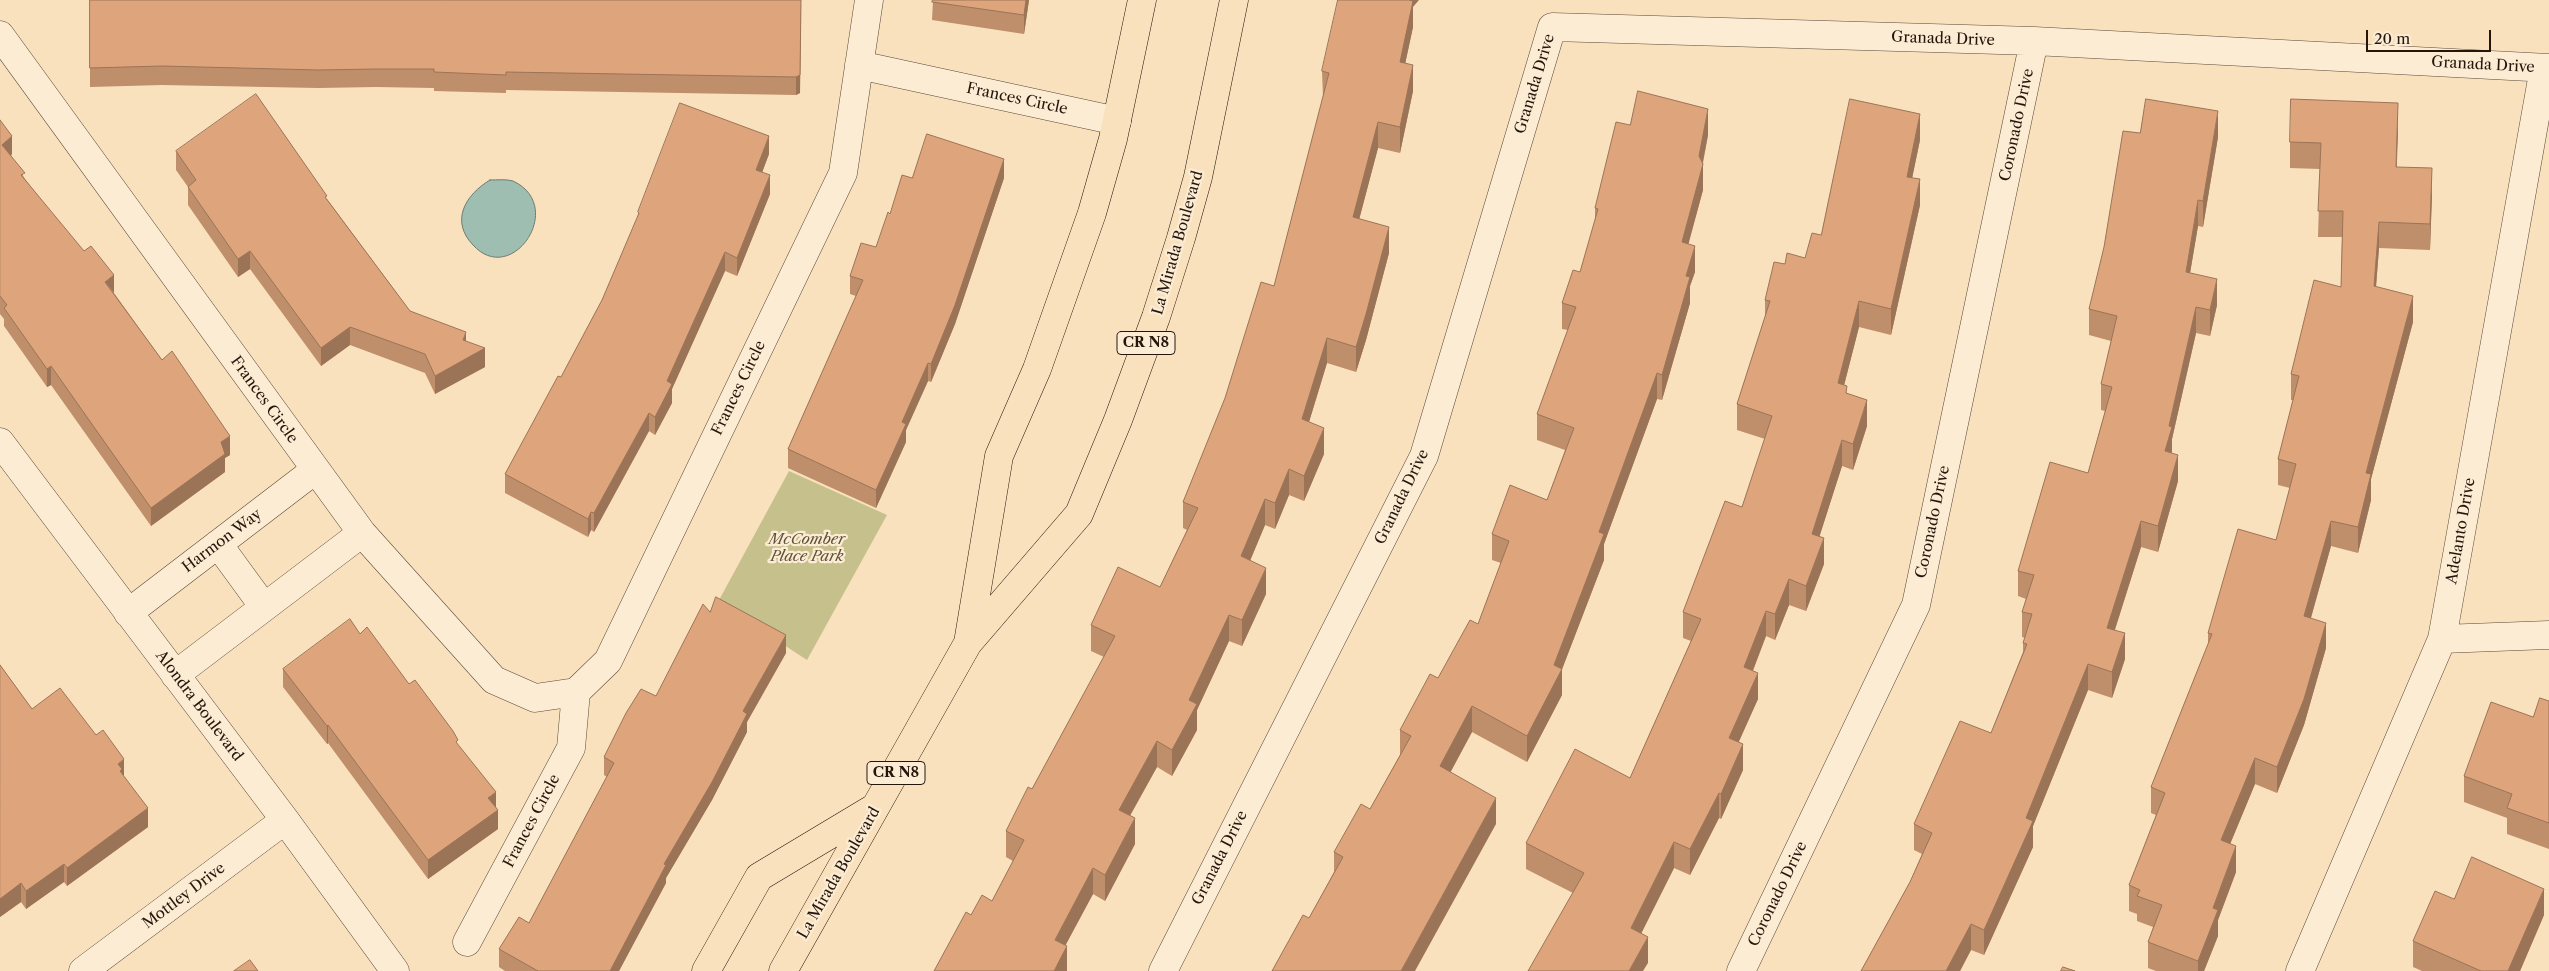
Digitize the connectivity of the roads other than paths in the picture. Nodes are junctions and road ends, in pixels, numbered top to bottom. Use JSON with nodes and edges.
{"nodes":[{"id":1,"x":869,"y":0,"type":"edge"},
{"id":2,"x":1142,"y":0,"type":"edge"},
{"id":3,"x":1234,"y":0,"type":"edge"},
{"id":4,"x":0,"y":36,"type":"edge"},
{"id":5,"x":2034,"y":41,"type":"junction"},
{"id":6,"x":859,"y":65,"type":"junction"},
{"id":7,"x":2546,"y":68,"type":"edge"},
{"id":8,"x":1117,"y":121,"type":"junction"},
{"id":9,"x":0,"y":442,"type":"edge"},
{"id":10,"x":315,"y":470,"type":"junction"},
{"id":11,"x":362,"y":533,"type":"junction"},
{"id":12,"x":218,"y":544,"type":"junction"},
{"id":13,"x":264,"y":606,"type":"junction"},
{"id":14,"x":128,"y":613,"type":"junction"},
{"id":15,"x":2549,"y":635,"type":"edge"},
{"id":16,"x":2442,"y":639,"type":"junction"},
{"id":17,"x":968,"y":643,"type":"junction"},
{"id":18,"x":175,"y":675,"type":"junction"},
{"id":19,"x":576,"y":692,"type":"junction"},
{"id":20,"x":876,"y":807,"type":"junction"},
{"id":21,"x":285,"y":820,"type":"junction"},
{"id":22,"x":467,"y":942,"type":"dead end"},
{"id":23,"x":83,"y":971,"type":"edge"},
{"id":24,"x":395,"y":971,"type":"edge"},
{"id":25,"x":706,"y":971,"type":"edge"},
{"id":26,"x":783,"y":971,"type":"edge"},
{"id":27,"x":1163,"y":971,"type":"edge"},
{"id":28,"x":1741,"y":971,"type":"edge"},
{"id":29,"x":2300,"y":971,"type":"edge"}],
"edges":[{"from":1,"to":6,"type":"street","name":"Frances Circle"},
{"from":2,"to":8,"type":"main road","name":"La Mirada Boulevard","number":"CR N8"},
{"from":3,"to":17,"type":"main road","name":"La Mirada Boulevard","number":"CR N8"},
{"from":4,"to":10,"type":"street","name":"Frances Circle"},
{"from":5,"to":7,"type":"street","name":"Granada Drive"},
{"from":5,"to":27,"type":"street","name":"Granada Drive"},
{"from":5,"to":28,"type":"street","name":"Coronado Drive"},
{"from":6,"to":8,"type":"street","name":"Frances Circle"},
{"from":6,"to":19,"type":"street","name":"Frances Circle"},
{"from":7,"to":16,"type":"street","name":"Adelanto Drive"},
{"from":8,"to":17,"type":"main road","name":"La Mirada Boulevard","number":"CR N8"},
{"from":9,"to":14,"type":"street","name":"Alondra Boulevard"},
{"from":10,"to":11,"type":"street","name":"Frances Circle"},
{"from":10,"to":12,"type":"street","name":"Harmon Way"},
{"from":11,"to":13,"type":"street"},
{"from":11,"to":19,"type":"street","name":"Frances Circle"},
{"from":12,"to":13,"type":"street"},
{"from":12,"to":14,"type":"street","name":"Harmon Way"},
{"from":13,"to":18,"type":"street"},
{"from":14,"to":18,"type":"street","name":"Alondra Boulevard"},
{"from":15,"to":16,"type":"street"},
{"from":16,"to":29,"type":"street","name":"Adelanto Drive"},
{"from":17,"to":20,"type":"main road","name":"La Mirada Boulevard","number":"CR N8"},
{"from":18,"to":21,"type":"street","name":"Alondra Boulevard"},
{"from":19,"to":22,"type":"street","name":"Frances Circle"},
{"from":20,"to":25,"type":"main road"},
{"from":20,"to":26,"type":"main road","name":"La Mirada Boulevard","number":"CR N8"},
{"from":21,"to":23,"type":"street","name":"Mottley Drive"},
{"from":21,"to":24,"type":"street","name":"Alondra Boulevard"}]}
